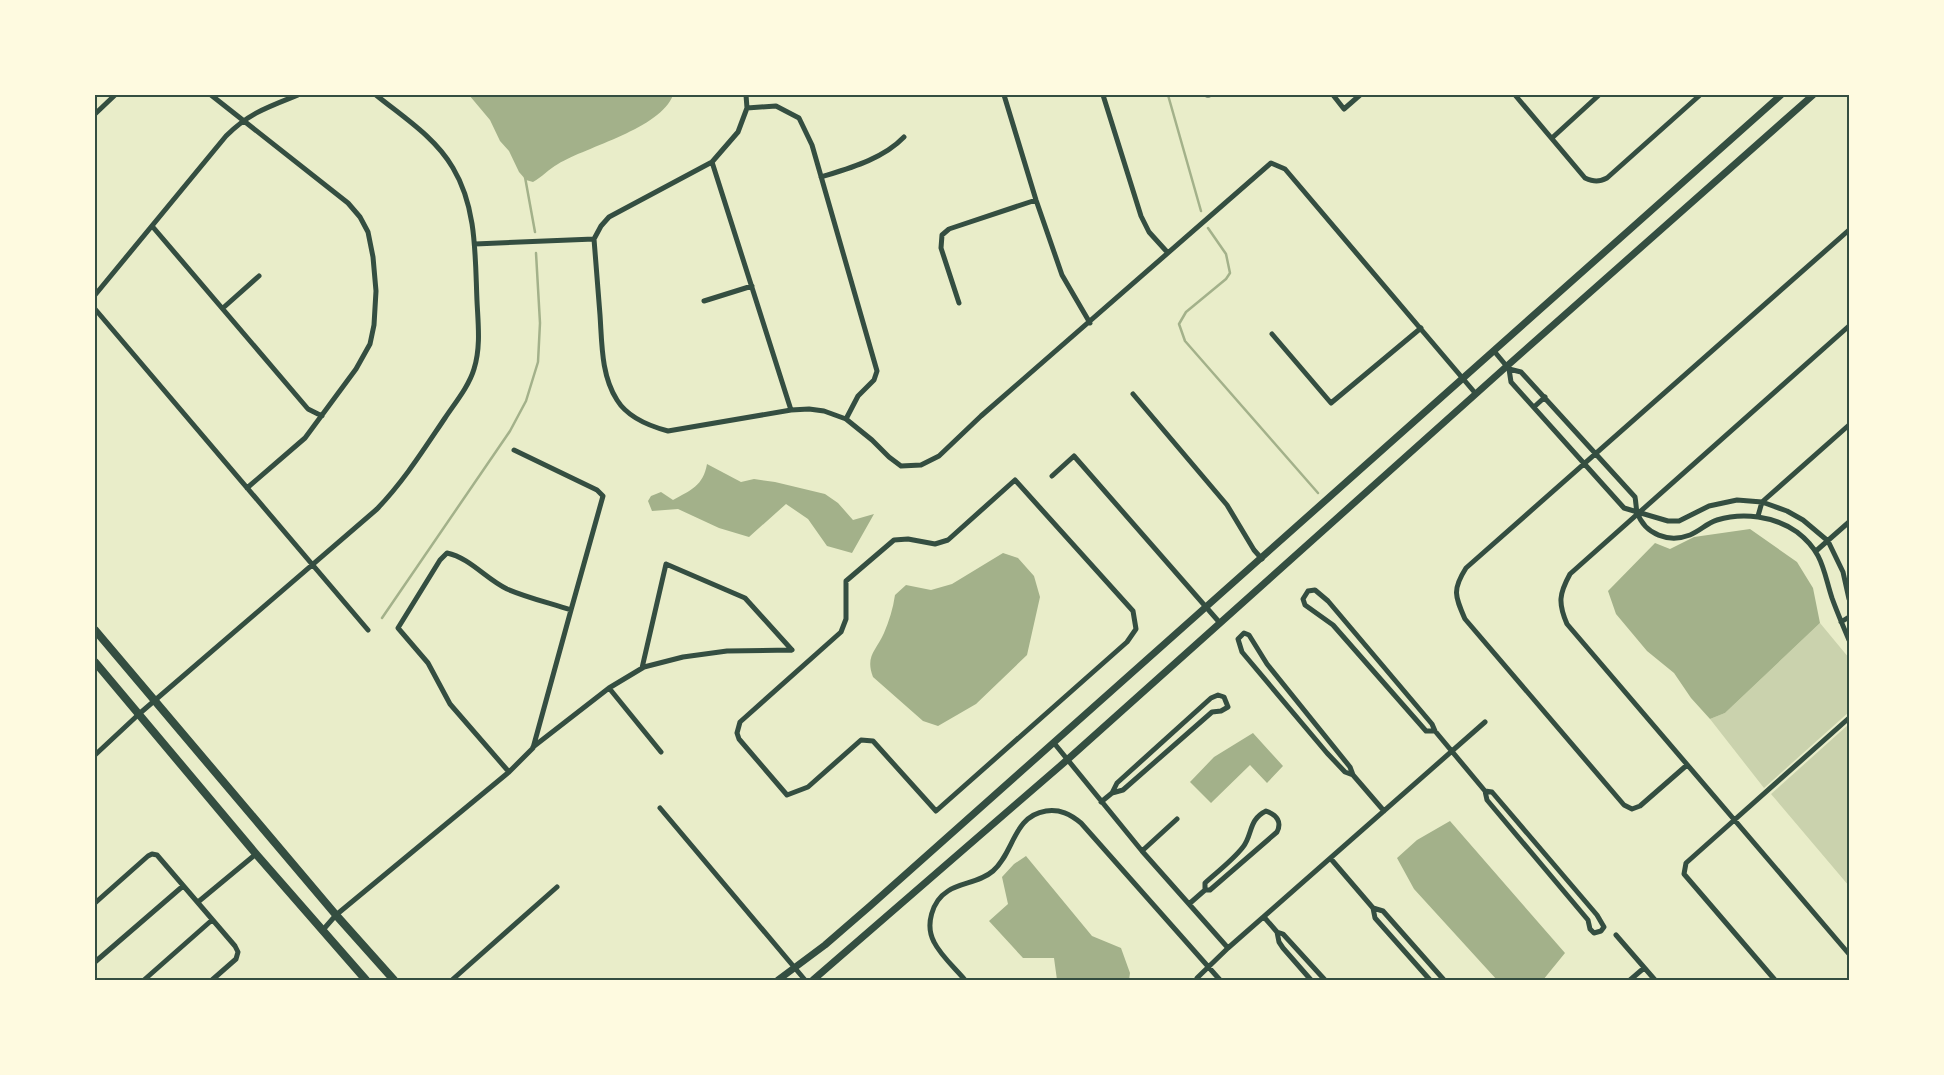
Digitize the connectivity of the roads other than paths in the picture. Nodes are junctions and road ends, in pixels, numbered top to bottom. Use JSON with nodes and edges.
{"nodes":[{"id":1,"x":115,"y":95,"type":"edge"},
{"id":2,"x":211,"y":95,"type":"edge"},
{"id":3,"x":298,"y":95,"type":"edge"},
{"id":4,"x":376,"y":95,"type":"edge"},
{"id":5,"x":746,"y":95,"type":"edge"},
{"id":6,"x":1004,"y":95,"type":"edge"},
{"id":7,"x":1102,"y":95,"type":"edge"},
{"id":8,"x":1332,"y":95,"type":"edge"},
{"id":9,"x":1360,"y":95,"type":"edge"},
{"id":10,"x":1516,"y":95,"type":"edge"},
{"id":11,"x":1599,"y":95,"type":"edge"},
{"id":12,"x":1700,"y":95,"type":"edge"},
{"id":13,"x":1781,"y":95,"type":"edge"},
{"id":14,"x":1813,"y":95,"type":"edge"},
{"id":15,"x":747,"y":108,"type":"junction"},
{"id":16,"x":95,"y":114,"type":"edge"},
{"id":17,"x":242,"y":120,"type":"junction"},
{"id":18,"x":904,"y":137,"type":"dead end"},
{"id":19,"x":1552,"y":138,"type":"junction"},
{"id":20,"x":712,"y":162,"type":"junction"},
{"id":21,"x":821,"y":177,"type":"junction"},
{"id":22,"x":1036,"y":200,"type":"junction"},
{"id":23,"x":152,"y":226,"type":"junction"},
{"id":24,"x":1849,"y":230,"type":"edge"},
{"id":25,"x":594,"y":239,"type":"junction"},
{"id":26,"x":475,"y":244,"type":"junction"},
{"id":27,"x":1168,"y":254,"type":"junction"},
{"id":28,"x":259,"y":276,"type":"dead end"},
{"id":29,"x":752,"y":286,"type":"junction"},
{"id":30,"x":95,"y":295,"type":"edge"},
{"id":31,"x":704,"y":301,"type":"dead end"},
{"id":32,"x":959,"y":303,"type":"dead end"},
{"id":33,"x":222,"y":308,"type":"junction"},
{"id":34,"x":95,"y":309,"type":"edge"},
{"id":35,"x":1090,"y":323,"type":"junction"},
{"id":36,"x":1849,"y":326,"type":"edge"},
{"id":37,"x":1421,"y":328,"type":"junction"},
{"id":38,"x":1272,"y":334,"type":"dead end"},
{"id":39,"x":1494,"y":351,"type":"junction"},
{"id":40,"x":1508,"y":367,"type":"junction"},
{"id":41,"x":1463,"y":378,"type":"junction"},
{"id":42,"x":1133,"y":394,"type":"dead end"},
{"id":43,"x":1476,"y":394,"type":"junction"},
{"id":44,"x":1545,"y":397,"type":"junction"},
{"id":45,"x":1534,"y":407,"type":"junction"},
{"id":46,"x":791,"y":410,"type":"junction"},
{"id":47,"x":322,"y":416,"type":"junction"},
{"id":48,"x":846,"y":418,"type":"junction"},
{"id":49,"x":1849,"y":424,"type":"edge"},
{"id":50,"x":514,"y":450,"type":"dead end"},
{"id":51,"x":1596,"y":453,"type":"junction"},
{"id":52,"x":1584,"y":463,"type":"junction"},
{"id":53,"x":1052,"y":476,"type":"dead end"},
{"id":54,"x":247,"y":488,"type":"junction"},
{"id":55,"x":1762,"y":502,"type":"junction"},
{"id":56,"x":1637,"y":512,"type":"junction"},
{"id":57,"x":1758,"y":516,"type":"junction"},
{"id":58,"x":1849,"y":522,"type":"edge"},
{"id":59,"x":1828,"y":541,"type":"junction"},
{"id":60,"x":1816,"y":551,"type":"junction"},
{"id":61,"x":1262,"y":559,"type":"junction"},
{"id":62,"x":312,"y":565,"type":"junction"},
{"id":63,"x":1849,"y":599,"type":"edge"},
{"id":64,"x":1207,"y":608,"type":"junction"},
{"id":65,"x":571,"y":610,"type":"junction"},
{"id":66,"x":1849,"y":617,"type":"edge"},
{"id":67,"x":1841,"y":622,"type":"junction"},
{"id":68,"x":1220,"y":623,"type":"junction"},
{"id":69,"x":95,"y":630,"type":"edge"},
{"id":70,"x":368,"y":630,"type":"dead end"},
{"id":71,"x":1849,"y":640,"type":"edge"},
{"id":72,"x":95,"y":662,"type":"edge"},
{"id":73,"x":642,"y":668,"type":"junction"},
{"id":74,"x":609,"y":688,"type":"junction"},
{"id":75,"x":155,"y":700,"type":"junction"},
{"id":76,"x":139,"y":714,"type":"junction"},
{"id":77,"x":1849,"y":718,"type":"edge"},
{"id":78,"x":1037,"y":722,"type":"joint"},
{"id":79,"x":1485,"y":722,"type":"dead end"},
{"id":80,"x":1435,"y":731,"type":"junction"},
{"id":81,"x":1054,"y":743,"type":"junction"},
{"id":82,"x":532,"y":748,"type":"junction"},
{"id":83,"x":1452,"y":751,"type":"junction"},
{"id":84,"x":661,"y":752,"type":"dead end"},
{"id":85,"x":95,"y":755,"type":"edge"},
{"id":86,"x":1067,"y":760,"type":"junction"},
{"id":87,"x":1687,"y":765,"type":"junction"},
{"id":88,"x":509,"y":772,"type":"junction"},
{"id":89,"x":1353,"y":775,"type":"junction"},
{"id":90,"x":1485,"y":791,"type":"junction"},
{"id":91,"x":1112,"y":793,"type":"junction"},
{"id":92,"x":1102,"y":802,"type":"junction"},
{"id":93,"x":660,"y":808,"type":"dead end"},
{"id":94,"x":1384,"y":811,"type":"junction"},
{"id":95,"x":1177,"y":819,"type":"dead end"},
{"id":96,"x":1735,"y":820,"type":"junction"},
{"id":97,"x":1142,"y":850,"type":"junction"},
{"id":98,"x":256,"y":854,"type":"junction"},
{"id":99,"x":1330,"y":859,"type":"junction"},
{"id":100,"x":183,"y":886,"type":"junction"},
{"id":101,"x":557,"y":887,"type":"dead end"},
{"id":102,"x":1205,"y":890,"type":"junction"},
{"id":103,"x":198,"y":902,"type":"junction"},
{"id":104,"x":95,"y":904,"type":"edge"},
{"id":105,"x":1189,"y":904,"type":"junction"},
{"id":106,"x":1373,"y":908,"type":"junction"},
{"id":107,"x":336,"y":915,"type":"junction"},
{"id":108,"x":1264,"y":917,"type":"junction"},
{"id":109,"x":212,"y":920,"type":"junction"},
{"id":110,"x":322,"y":931,"type":"junction"},
{"id":111,"x":1277,"y":932,"type":"junction"},
{"id":112,"x":1616,"y":935,"type":"dead end"},
{"id":113,"x":1228,"y":948,"type":"junction"},
{"id":114,"x":1849,"y":954,"type":"edge"},
{"id":115,"x":95,"y":962,"type":"edge"},
{"id":116,"x":1208,"y":966,"type":"junction"},
{"id":117,"x":794,"y":968,"type":"junction"},
{"id":118,"x":1644,"y":968,"type":"junction"},
{"id":119,"x":1198,"y":978,"type":"dead end"},
{"id":120,"x":144,"y":980,"type":"edge"},
{"id":121,"x":212,"y":980,"type":"edge"},
{"id":122,"x":366,"y":980,"type":"edge"},
{"id":123,"x":394,"y":980,"type":"edge"},
{"id":124,"x":452,"y":980,"type":"edge"},
{"id":125,"x":778,"y":980,"type":"edge"},
{"id":126,"x":805,"y":980,"type":"edge"},
{"id":127,"x":813,"y":980,"type":"edge"},
{"id":128,"x":965,"y":980,"type":"edge"},
{"id":129,"x":1220,"y":980,"type":"edge"},
{"id":130,"x":1311,"y":980,"type":"edge"},
{"id":131,"x":1325,"y":980,"type":"edge"},
{"id":132,"x":1430,"y":980,"type":"edge"},
{"id":133,"x":1444,"y":980,"type":"edge"},
{"id":134,"x":1630,"y":980,"type":"edge"},
{"id":135,"x":1655,"y":980,"type":"edge"},
{"id":136,"x":1776,"y":980,"type":"edge"}],
"edges":[{"from":1,"to":16,"type":"street"},
{"from":2,"to":17,"type":"street"},
{"from":3,"to":17,"type":"street"},
{"from":4,"to":26,"type":"street"},
{"from":5,"to":15,"type":"street"},
{"from":6,"to":22,"type":"street"},
{"from":7,"to":27,"type":"street"},
{"from":8,"to":9,"type":"street"},
{"from":10,"to":19,"type":"street"},
{"from":11,"to":19,"type":"street"},
{"from":12,"to":19,"type":"street"},
{"from":13,"to":39,"type":"main road"},
{"from":14,"to":40,"type":"main road"},
{"from":15,"to":20,"type":"street"},
{"from":15,"to":21,"type":"street"},
{"from":17,"to":23,"type":"street"},
{"from":17,"to":47,"type":"street"},
{"from":18,"to":21,"type":"street"},
{"from":20,"to":25,"type":"street"},
{"from":20,"to":29,"type":"street"},
{"from":21,"to":48,"type":"street"},
{"from":22,"to":32,"type":"street"},
{"from":22,"to":35,"type":"street"},
{"from":23,"to":30,"type":"street"},
{"from":23,"to":33,"type":"street"},
{"from":24,"to":51,"type":"street"},
{"from":25,"to":26,"type":"street"},
{"from":25,"to":46,"type":"street"},
{"from":26,"to":62,"type":"street"},
{"from":27,"to":35,"type":"street"},
{"from":27,"to":37,"type":"street"},
{"from":28,"to":33,"type":"street"},
{"from":29,"to":31,"type":"street"},
{"from":29,"to":46,"type":"street"},
{"from":33,"to":47,"type":"street"},
{"from":34,"to":54,"type":"street"},
{"from":35,"to":48,"type":"street"},
{"from":36,"to":56,"type":"street"},
{"from":37,"to":38,"type":"street"},
{"from":37,"to":41,"type":"street"},
{"from":39,"to":40,"type":"street"},
{"from":39,"to":41,"type":"main road"},
{"from":40,"to":43,"type":"main road"},
{"from":40,"to":44,"type":"street"},
{"from":40,"to":45,"type":"street"},
{"from":41,"to":43,"type":"street"},
{"from":41,"to":61,"type":"main road"},
{"from":42,"to":61,"type":"street"},
{"from":43,"to":68,"type":"main road"},
{"from":44,"to":45,"type":"street"},
{"from":44,"to":51,"type":"street"},
{"from":45,"to":52,"type":"street"},
{"from":46,"to":48,"type":"street"},
{"from":47,"to":54,"type":"street"},
{"from":49,"to":55,"type":"street"},
{"from":50,"to":65,"type":"street"},
{"from":51,"to":52,"type":"street"},
{"from":51,"to":56,"type":"street"},
{"from":52,"to":56,"type":"street"},
{"from":52,"to":87,"type":"street"},
{"from":53,"to":64,"type":"street"},
{"from":54,"to":62,"type":"street"},
{"from":55,"to":56,"type":"street"},
{"from":55,"to":57,"type":"street"},
{"from":55,"to":59,"type":"street"},
{"from":56,"to":57,"type":"street"},
{"from":56,"to":87,"type":"street"},
{"from":57,"to":60,"type":"street"},
{"from":58,"to":59,"type":"street"},
{"from":59,"to":60,"type":"street"},
{"from":59,"to":63,"type":"street"},
{"from":60,"to":67,"type":"street"},
{"from":61,"to":64,"type":"main road"},
{"from":62,"to":70,"type":"street"},
{"from":62,"to":75,"type":"street"},
{"from":64,"to":68,"type":"street"},
{"from":64,"to":81,"type":"main road"},
{"from":65,"to":82,"type":"street"},
{"from":65,"to":88,"type":"street"},
{"from":66,"to":67,"type":"street"},
{"from":67,"to":71,"type":"street"},
{"from":68,"to":86,"type":"main road"},
{"from":69,"to":75,"type":"main road"},
{"from":72,"to":76,"type":"main road"},
{"from":73,"to":73,"type":"street"},
{"from":73,"to":74,"type":"street"},
{"from":74,"to":82,"type":"street"},
{"from":74,"to":84,"type":"street"},
{"from":75,"to":76,"type":"street"},
{"from":75,"to":107,"type":"main road"},
{"from":76,"to":85,"type":"street"},
{"from":76,"to":98,"type":"main road"},
{"from":77,"to":96,"type":"street"},
{"from":78,"to":78,"type":"street"},
{"from":79,"to":83,"type":"street"},
{"from":80,"to":80,"type":"street"},
{"from":80,"to":83,"type":"street"},
{"from":81,"to":86,"type":"street"},
{"from":81,"to":117,"type":"main road"},
{"from":82,"to":88,"type":"street"},
{"from":83,"to":90,"type":"street"},
{"from":83,"to":94,"type":"street"},
{"from":86,"to":92,"type":"street"},
{"from":86,"to":127,"type":"main road"},
{"from":87,"to":96,"type":"street"},
{"from":88,"to":107,"type":"street"},
{"from":89,"to":89,"type":"street"},
{"from":89,"to":94,"type":"street"},
{"from":90,"to":90,"type":"street"},
{"from":91,"to":91,"type":"street"},
{"from":91,"to":92,"type":"street"},
{"from":92,"to":97,"type":"street"},
{"from":93,"to":117,"type":"street"},
{"from":94,"to":99,"type":"street"},
{"from":95,"to":97,"type":"street"},
{"from":96,"to":114,"type":"street"},
{"from":96,"to":136,"type":"street"},
{"from":97,"to":105,"type":"street"},
{"from":98,"to":103,"type":"street"},
{"from":98,"to":110,"type":"main road"},
{"from":99,"to":106,"type":"street"},
{"from":99,"to":108,"type":"street"},
{"from":100,"to":103,"type":"street"},
{"from":100,"to":104,"type":"street"},
{"from":100,"to":115,"type":"street"},
{"from":101,"to":124,"type":"street"},
{"from":102,"to":102,"type":"street"},
{"from":102,"to":105,"type":"street"},
{"from":103,"to":109,"type":"street"},
{"from":105,"to":113,"type":"street"},
{"from":106,"to":132,"type":"street"},
{"from":106,"to":133,"type":"street"},
{"from":107,"to":110,"type":"street"},
{"from":107,"to":123,"type":"main road"},
{"from":108,"to":111,"type":"street"},
{"from":108,"to":113,"type":"street"},
{"from":109,"to":120,"type":"street"},
{"from":109,"to":121,"type":"street"},
{"from":110,"to":122,"type":"main road"},
{"from":111,"to":130,"type":"street"},
{"from":111,"to":131,"type":"street"},
{"from":112,"to":118,"type":"street"},
{"from":113,"to":116,"type":"street"},
{"from":116,"to":119,"type":"street"},
{"from":116,"to":128,"type":"street"},
{"from":116,"to":129,"type":"street"},
{"from":117,"to":125,"type":"main road"},
{"from":117,"to":126,"type":"street"},
{"from":118,"to":134,"type":"street"},
{"from":118,"to":135,"type":"street"}]}
